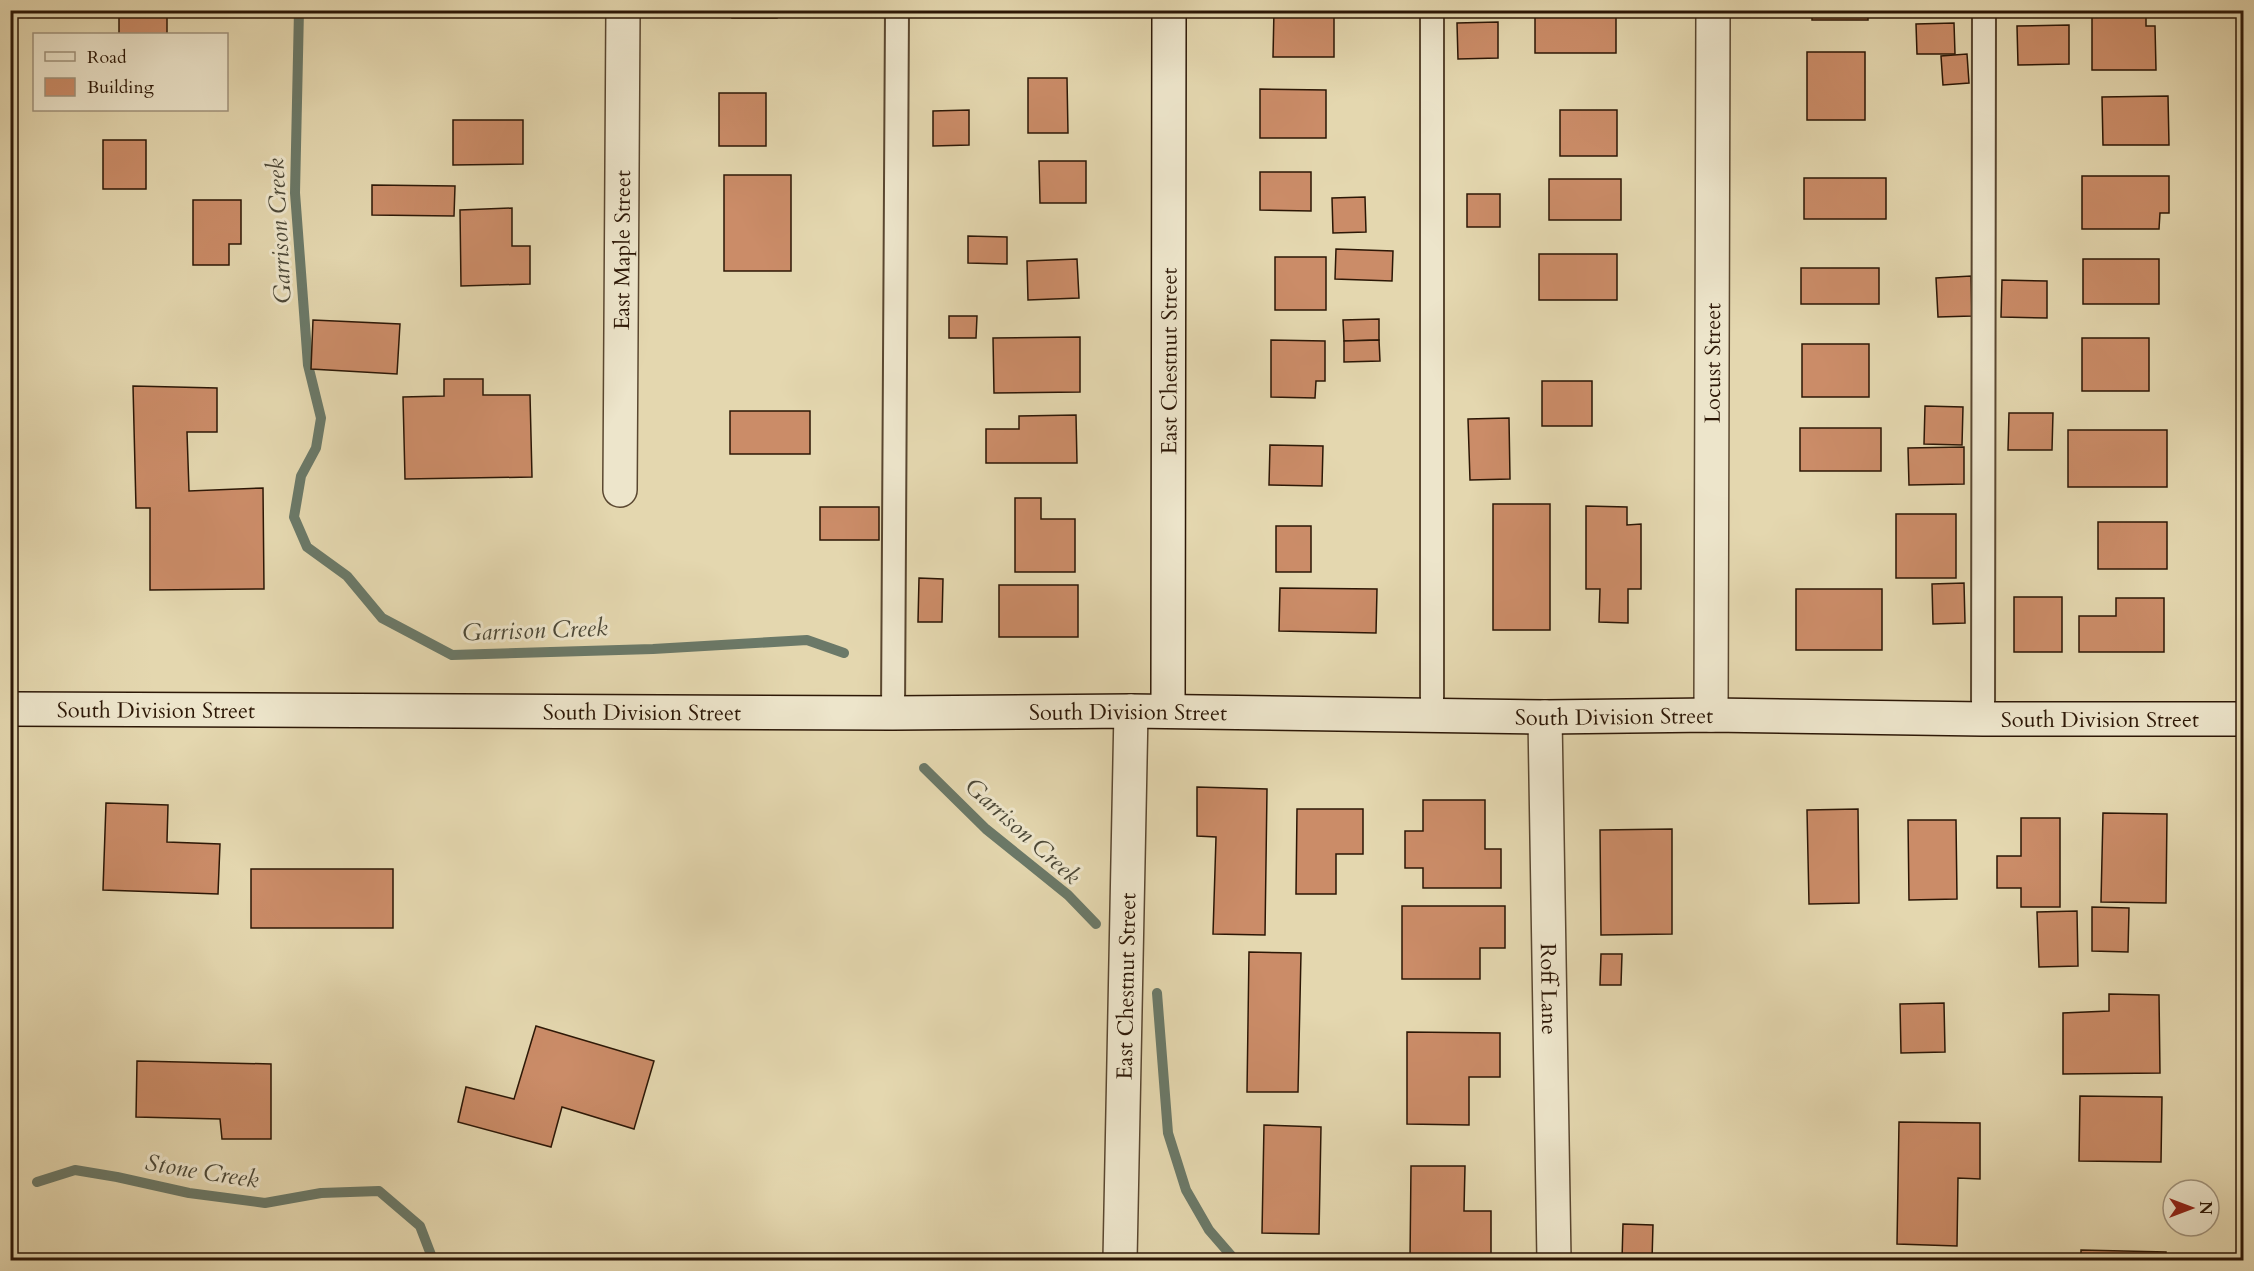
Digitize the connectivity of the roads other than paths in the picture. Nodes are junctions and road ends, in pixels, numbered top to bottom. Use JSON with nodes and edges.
{"nodes":[{"id":1,"x":623,"y":10,"type":"edge"},
{"id":2,"x":897,"y":10,"type":"edge"},
{"id":3,"x":1169,"y":10,"type":"edge"},
{"id":4,"x":1432,"y":10,"type":"edge"},
{"id":5,"x":1713,"y":10,"type":"edge"},
{"id":6,"x":1984,"y":10,"type":"edge"},
{"id":7,"x":620,"y":490,"type":"dead end"},
{"id":8,"x":10,"y":709,"type":"edge"},
{"id":9,"x":1131,"y":711,"type":"junction"},
{"id":10,"x":1168,"y":711,"type":"junction"},
{"id":11,"x":893,"y":713,"type":"junction"},
{"id":12,"x":1711,"y":715,"type":"junction"},
{"id":13,"x":1432,"y":716,"type":"junction"},
{"id":14,"x":1545,"y":717,"type":"junction"},
{"id":15,"x":1983,"y":719,"type":"junction"},
{"id":16,"x":2244,"y":719,"type":"edge"},
{"id":17,"x":1120,"y":1260,"type":"edge"},
{"id":18,"x":1554,"y":1260,"type":"edge"}],
"edges":[{"from":1,"to":7,"type":"street","name":"East Maple Street"},
{"from":2,"to":11,"type":"lane"},
{"from":3,"to":10,"type":"street","name":"East Chestnut Street"},
{"from":4,"to":13,"type":"lane"},
{"from":5,"to":12,"type":"street","name":"Locust Street"},
{"from":6,"to":15,"type":"lane"},
{"from":8,"to":11,"type":"street","name":"South Division Street"},
{"from":9,"to":10,"type":"street","name":"South Division Street"},
{"from":9,"to":11,"type":"street","name":"South Division Street"},
{"from":9,"to":17,"type":"street","name":"East Chestnut Street"},
{"from":10,"to":13,"type":"street","name":"South Division Street"},
{"from":12,"to":14,"type":"street","name":"South Division Street"},
{"from":12,"to":15,"type":"street","name":"South Division Street"},
{"from":13,"to":14,"type":"street","name":"South Division Street"},
{"from":14,"to":18,"type":"street","name":"Roff Lane"},
{"from":15,"to":16,"type":"street","name":"South Division Street"}]}
